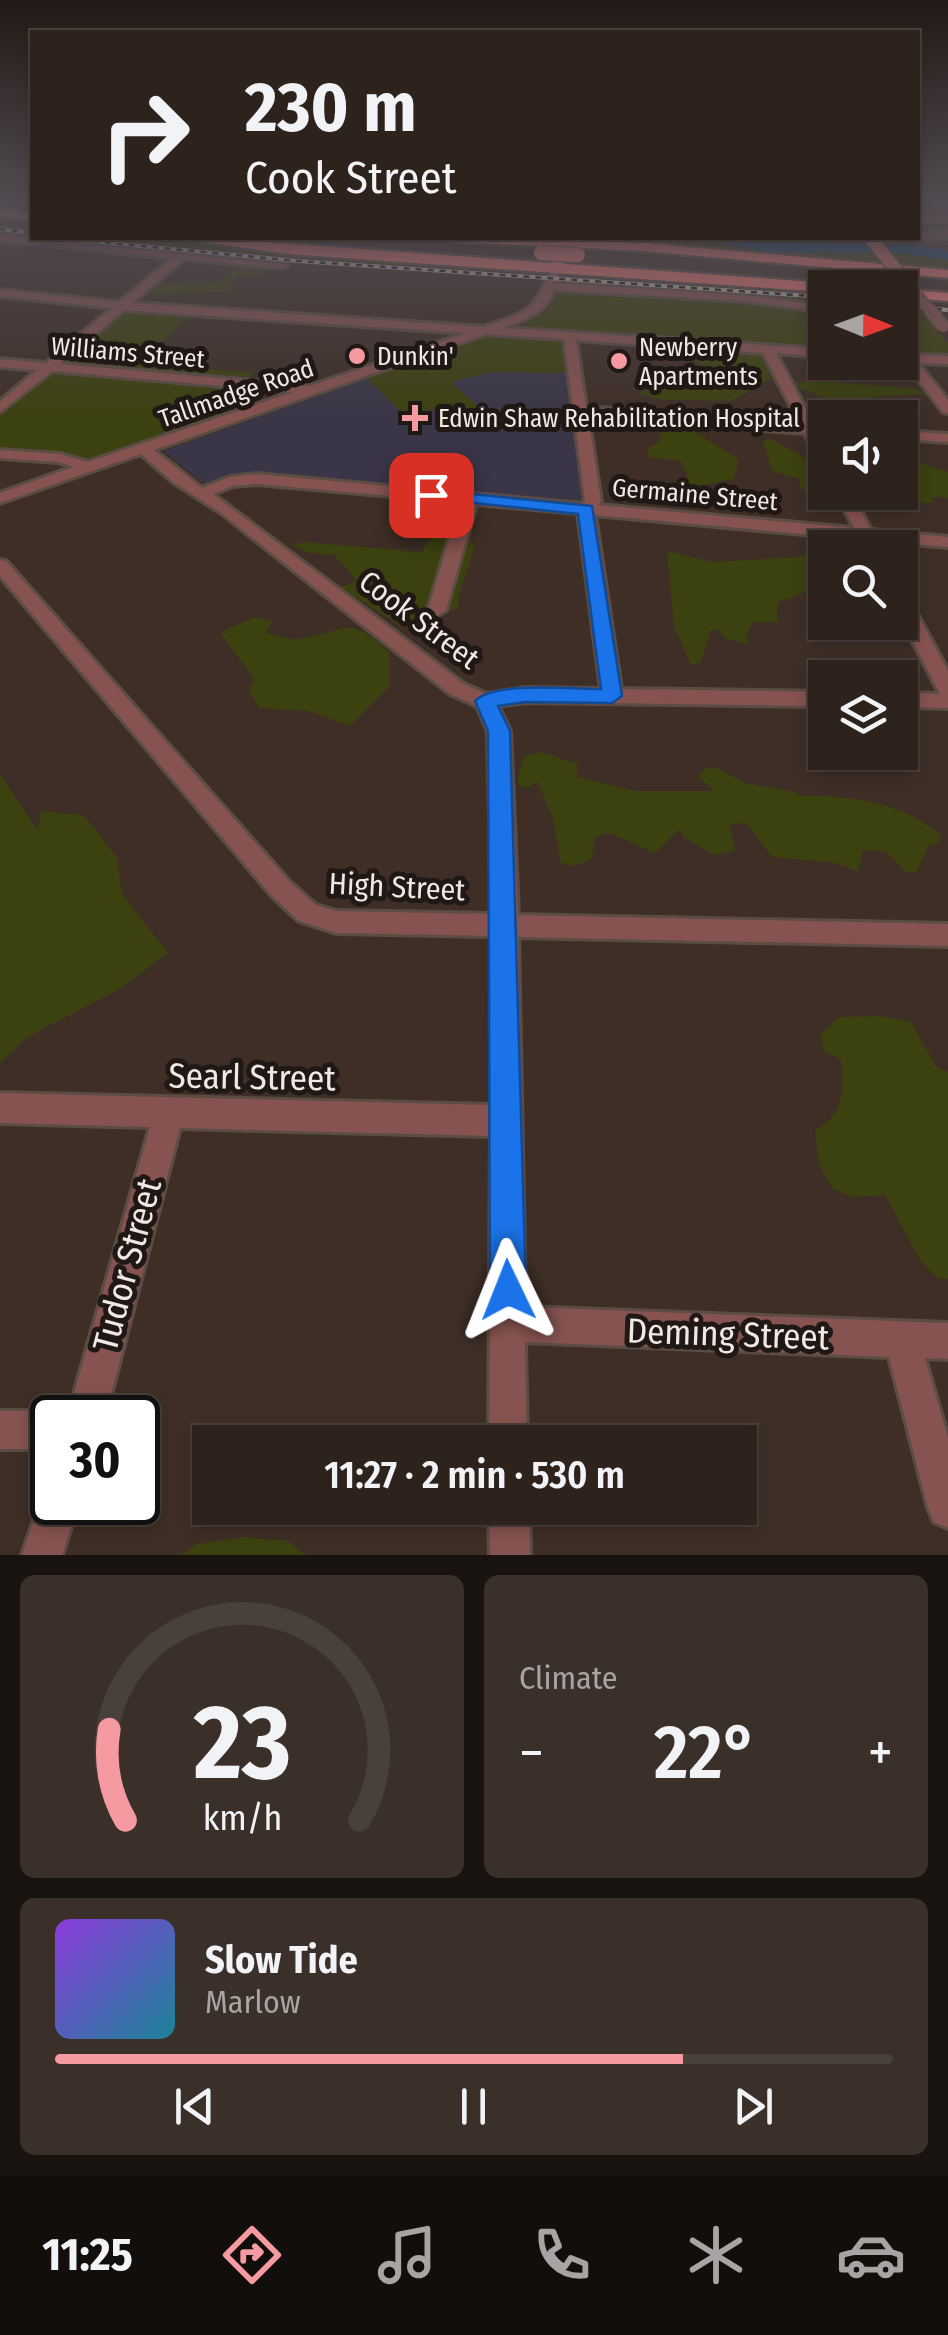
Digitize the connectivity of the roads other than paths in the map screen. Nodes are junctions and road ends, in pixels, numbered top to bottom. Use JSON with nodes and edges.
{"nodes":[{"id":1,"x":160,"y":275,"type":"edge"},
{"id":2,"x":549,"y":275,"type":"edge"},
{"id":3,"x":698,"y":275,"type":"edge"},
{"id":4,"x":735,"y":275,"type":"edge"},
{"id":5,"x":797,"y":275,"type":"edge"},
{"id":6,"x":818,"y":275,"type":"edge"},
{"id":7,"x":808,"y":281,"type":"edge"},
{"id":8,"x":808,"y":285,"type":"edge"},
{"id":9,"x":550,"y":286,"type":"junction"},
{"id":10,"x":948,"y":286,"type":"edge"},
{"id":11,"x":0,"y":292,"type":"edge"},
{"id":12,"x":918,"y":294,"type":"edge"},
{"id":13,"x":948,"y":297,"type":"edge"},
{"id":14,"x":918,"y":303,"type":"edge"},
{"id":15,"x":122,"y":306,"type":"junction"},
{"id":16,"x":808,"y":307,"type":"edge"},
{"id":17,"x":946,"y":328,"type":"edge"},
{"id":18,"x":486,"y":330,"type":"junction"},
{"id":19,"x":570,"y":336,"type":"junction"},
{"id":20,"x":767,"y":349,"type":"junction"},
{"id":21,"x":808,"y":352,"type":"edge"},
{"id":22,"x":918,"y":359,"type":"edge"},
{"id":23,"x":948,"y":360,"type":"edge"},
{"id":24,"x":0,"y":363,"type":"edge"},
{"id":25,"x":48,"y":368,"type":"junction"},
{"id":26,"x":918,"y":374,"type":"edge"},
{"id":27,"x":249,"y":384,"type":"junction"},
{"id":28,"x":313,"y":389,"type":"junction"},
{"id":29,"x":0,"y":408,"type":"edge"},
{"id":30,"x":948,"y":408,"type":"edge"},
{"id":31,"x":580,"y":410,"type":"junction"},
{"id":32,"x":229,"y":418,"type":"junction"},
{"id":33,"x":807,"y":428,"type":"joint"},
{"id":34,"x":918,"y":436,"type":"edge"},
{"id":35,"x":948,"y":438,"type":"edge"},
{"id":36,"x":144,"y":449,"type":"junction"},
{"id":37,"x":0,"y":454,"type":"edge"},
{"id":38,"x":87,"y":468,"type":"junction"},
{"id":39,"x":200,"y":494,"type":"junction"},
{"id":40,"x":0,"y":498,"type":"edge"},
{"id":41,"x":469,"y":499,"type":"junction"},
{"id":42,"x":586,"y":510,"type":"junction"},
{"id":43,"x":808,"y":534,"type":"edge"},
{"id":44,"x":918,"y":542,"type":"edge"},
{"id":45,"x":948,"y":542,"type":"edge"},
{"id":46,"x":0,"y":565,"type":"edge"},
{"id":47,"x":437,"y":610,"type":"dead end"},
{"id":48,"x":918,"y":633,"type":"edge"},
{"id":49,"x":948,"y":690,"type":"edge"},
{"id":50,"x":612,"y":696,"type":"junction"},
{"id":51,"x":808,"y":700,"type":"edge"},
{"id":52,"x":918,"y":700,"type":"edge"},
{"id":53,"x":485,"y":701,"type":"junction"},
{"id":54,"x":948,"y":701,"type":"edge"},
{"id":55,"x":505,"y":923,"type":"junction"},
{"id":56,"x":948,"y":935,"type":"edge"},
{"id":57,"x":0,"y":1108,"type":"edge"},
{"id":58,"x":168,"y":1112,"type":"junction"},
{"id":59,"x":503,"y":1121,"type":"junction"},
{"id":60,"x":509,"y":1324,"type":"junction"},
{"id":61,"x":902,"y":1339,"type":"junction"},
{"id":62,"x":948,"y":1340,"type":"edge"},
{"id":63,"x":92,"y":1395,"type":"edge"},
{"id":64,"x":508,"y":1425,"type":"edge"},
{"id":65,"x":0,"y":1430,"type":"edge"},
{"id":66,"x":30,"y":1430,"type":"edge"},
{"id":67,"x":948,"y":1508,"type":"edge"},
{"id":68,"x":52,"y":1525,"type":"edge"},
{"id":69,"x":509,"y":1525,"type":"edge"},
{"id":70,"x":42,"y":1555,"type":"edge"},
{"id":71,"x":510,"y":1555,"type":"edge"}],
"edges":[{"from":1,"to":15,"type":"street"},
{"from":2,"to":9,"type":"street"},
{"from":3,"to":8,"type":"highway"},
{"from":4,"to":7,"type":"highway"},
{"from":5,"to":10,"type":"highway"},
{"from":6,"to":10,"type":"highway"},
{"from":9,"to":16,"type":"street"},
{"from":9,"to":18,"type":"street","name":"Tallmadge Road"},
{"from":11,"to":15,"type":"street"},
{"from":12,"to":13,"type":"highway"},
{"from":14,"to":17,"type":"street","bridge":true},
{"from":15,"to":18,"type":"street"},
{"from":15,"to":25,"type":"street"},
{"from":18,"to":19,"type":"street"},
{"from":18,"to":28,"type":"street","name":"Tallmadge Road"},
{"from":19,"to":20,"type":"street"},
{"from":19,"to":31,"type":"street"},
{"from":20,"to":21,"type":"street"},
{"from":20,"to":33,"type":"street"},
{"from":22,"to":23,"type":"street"},
{"from":24,"to":25,"type":"street","name":"Williams Street"},
{"from":25,"to":27,"type":"street","name":"Williams Street"},
{"from":25,"to":29,"type":"street"},
{"from":26,"to":30,"type":"street"},
{"from":27,"to":28,"type":"street","name":"Williams Street"},
{"from":27,"to":32,"type":"street"},
{"from":28,"to":32,"type":"street","name":"Tallmadge Road"},
{"from":31,"to":33,"type":"street"},
{"from":31,"to":42,"type":"street"},
{"from":32,"to":36,"type":"street","name":"Tallmadge Road"},
{"from":34,"to":35,"type":"street"},
{"from":36,"to":38,"type":"street","name":"Tallmadge Road"},
{"from":36,"to":39,"type":"street","name":"Cook Street"},
{"from":37,"to":38,"type":"street"},
{"from":38,"to":40,"type":"street","name":"Tallmadge Road"},
{"from":39,"to":41,"type":"street","name":"Germaine Street"},
{"from":39,"to":53,"type":"street","name":"Cook Street"},
{"from":41,"to":42,"type":"street","name":"Germaine Street"},
{"from":41,"to":47,"type":"street"},
{"from":42,"to":43,"type":"street","name":"Germaine Street"},
{"from":42,"to":50,"type":"street"},
{"from":44,"to":45,"type":"street","name":"Germaine Street"},
{"from":46,"to":55,"type":"street","name":"High Street"},
{"from":48,"to":49,"type":"street"},
{"from":50,"to":51,"type":"street","name":"Cook Street"},
{"from":50,"to":53,"type":"street","name":"Cook Street"},
{"from":52,"to":54,"type":"street"},
{"from":53,"to":55,"type":"street"},
{"from":55,"to":56,"type":"street","name":"High Street"},
{"from":55,"to":59,"type":"street"},
{"from":57,"to":58,"type":"street","name":"Searl Street"},
{"from":58,"to":59,"type":"street","name":"Searl Street"},
{"from":58,"to":63,"type":"street","name":"Tudor Street"},
{"from":59,"to":60,"type":"street"},
{"from":60,"to":61,"type":"street","name":"Deming Street"},
{"from":60,"to":64,"type":"street"},
{"from":61,"to":62,"type":"street","name":"Deming Street"},
{"from":61,"to":67,"type":"street"},
{"from":65,"to":66,"type":"street"},
{"from":68,"to":70,"type":"street"},
{"from":69,"to":71,"type":"street"}]}
